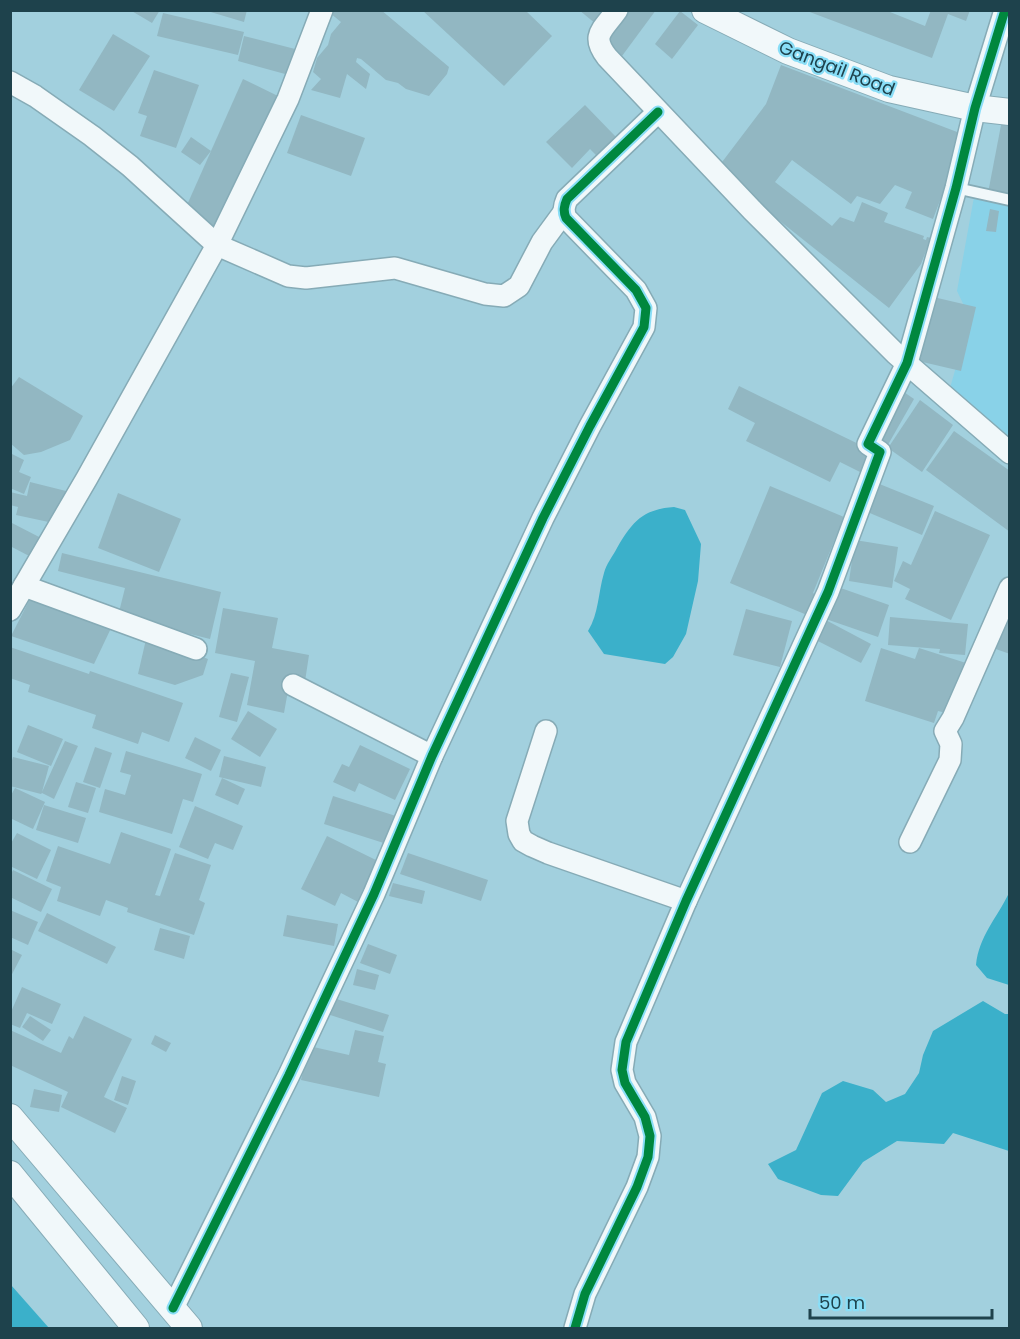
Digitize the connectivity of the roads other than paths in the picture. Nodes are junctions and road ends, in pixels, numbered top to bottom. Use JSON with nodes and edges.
{"nodes":[{"id":1,"x":322,"y":10,"type":"edge"},
{"id":2,"x":617,"y":10,"type":"edge"},
{"id":3,"x":705,"y":10,"type":"edge"},
{"id":4,"x":1005,"y":10,"type":"edge"},
{"id":5,"x":10,"y":82,"type":"edge"},
{"id":6,"x":975,"y":108,"type":"junction"},
{"id":7,"x":658,"y":112,"type":"junction"},
{"id":8,"x":1010,"y":112,"type":"edge"},
{"id":9,"x":956,"y":188,"type":"junction"},
{"id":10,"x":1010,"y":200,"type":"edge"},
{"id":11,"x":564,"y":212,"type":"junction"},
{"id":12,"x":218,"y":245,"type":"junction"},
{"id":13,"x":907,"y":363,"type":"junction"},
{"id":14,"x":1010,"y":453,"type":"edge"},
{"id":15,"x":24,"y":586,"type":"junction"},
{"id":16,"x":1010,"y":588,"type":"edge"},
{"id":17,"x":10,"y":610,"type":"edge"},
{"id":18,"x":196,"y":649,"type":"dead end"},
{"id":19,"x":293,"y":685,"type":"dead end"},
{"id":20,"x":546,"y":731,"type":"dead end"},
{"id":21,"x":432,"y":756,"type":"junction"},
{"id":22,"x":910,"y":842,"type":"dead end"},
{"id":23,"x":686,"y":901,"type":"junction"},
{"id":24,"x":10,"y":1117,"type":"edge"},
{"id":25,"x":10,"y":1174,"type":"edge"},
{"id":26,"x":173,"y":1308,"type":"junction"},
{"id":27,"x":136,"y":1329,"type":"edge"},
{"id":28,"x":189,"y":1329,"type":"edge"},
{"id":29,"x":575,"y":1329,"type":"edge"}],
"edges":[{"from":1,"to":12,"type":"street"},
{"from":2,"to":7,"type":"street"},
{"from":3,"to":6,"type":"street","name":"Gangail Road"},
{"from":4,"to":6,"type":"street"},
{"from":5,"to":12,"type":"street"},
{"from":6,"to":8,"type":"street","name":"Gangail Road"},
{"from":6,"to":9,"type":"street"},
{"from":7,"to":11,"type":"street"},
{"from":7,"to":13,"type":"street"},
{"from":9,"to":10,"type":"lane"},
{"from":9,"to":13,"type":"street"},
{"from":11,"to":12,"type":"street"},
{"from":11,"to":21,"type":"street"},
{"from":12,"to":15,"type":"street"},
{"from":13,"to":14,"type":"street"},
{"from":13,"to":23,"type":"street"},
{"from":15,"to":17,"type":"street"},
{"from":15,"to":18,"type":"street"},
{"from":16,"to":22,"type":"street"},
{"from":19,"to":21,"type":"street"},
{"from":20,"to":23,"type":"street"},
{"from":21,"to":26,"type":"street"},
{"from":23,"to":29,"type":"street"},
{"from":24,"to":26,"type":"street"},
{"from":25,"to":27,"type":"street"},
{"from":26,"to":28,"type":"street"}]}
